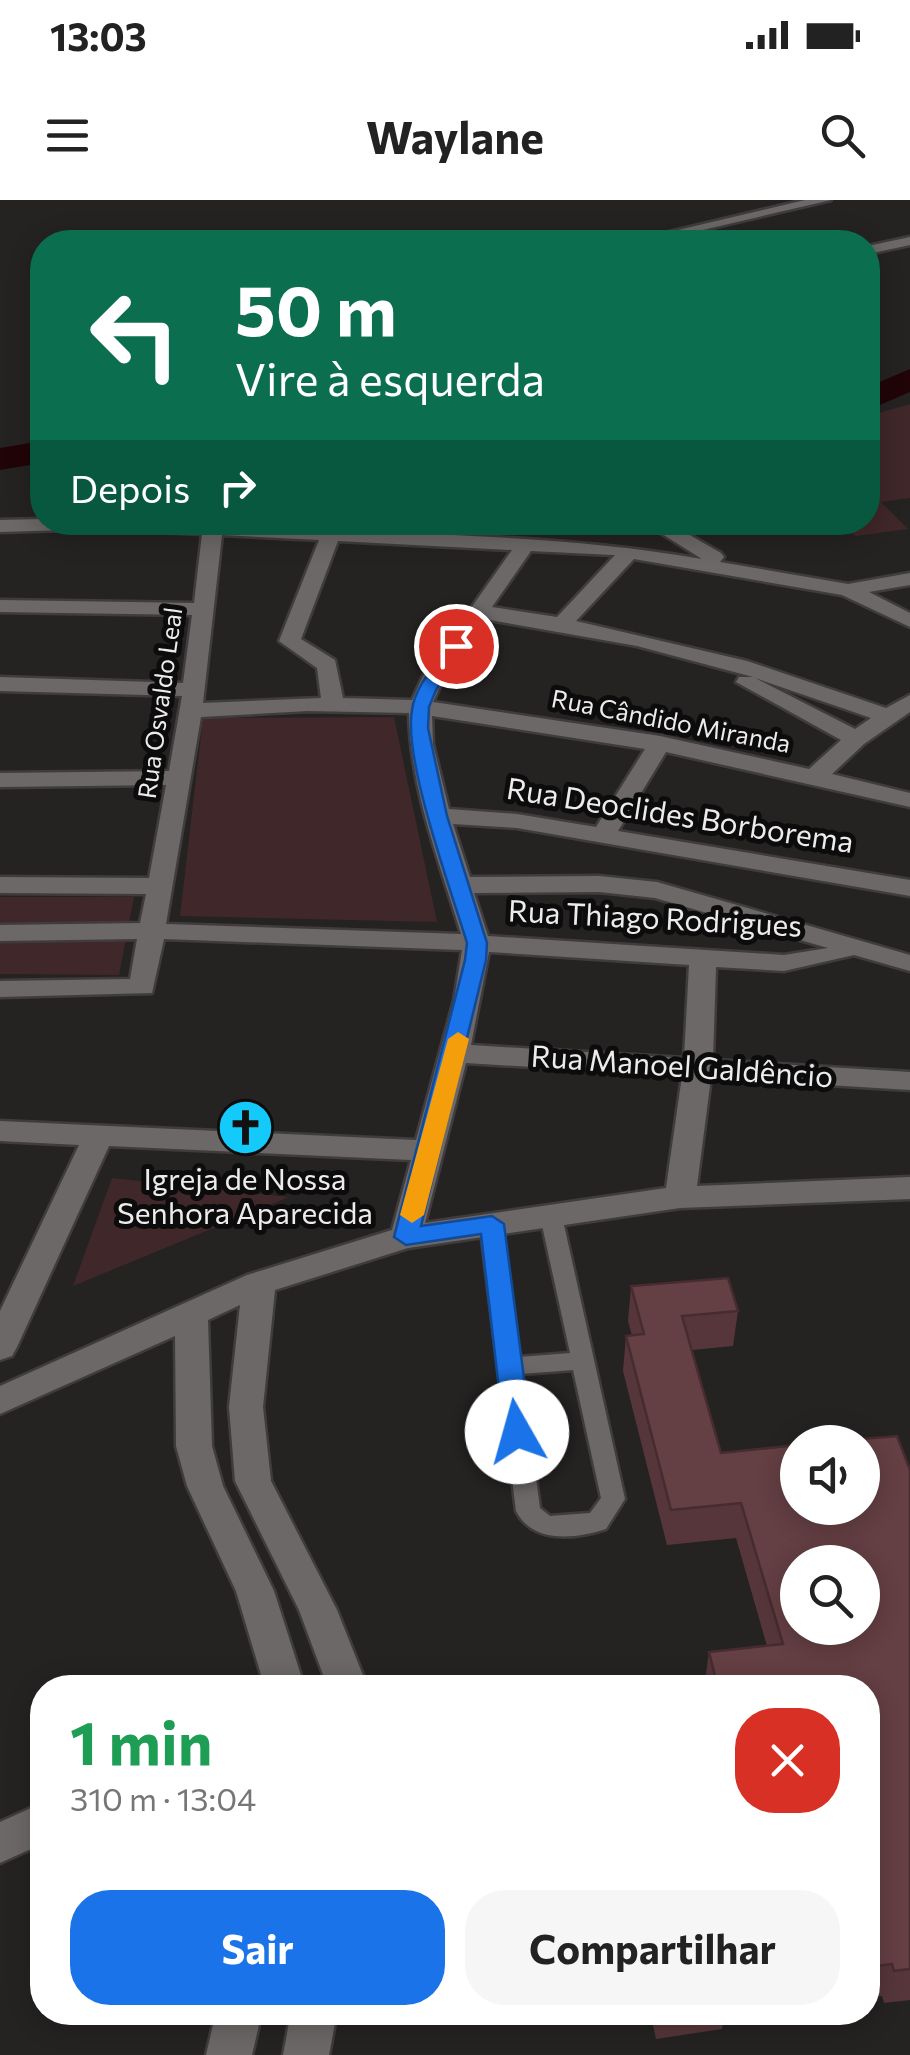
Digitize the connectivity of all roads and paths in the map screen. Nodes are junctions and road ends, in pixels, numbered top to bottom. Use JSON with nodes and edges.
{"nodes":[{"id":1,"x":824,"y":200,"type":"edge"},
{"id":2,"x":692,"y":230,"type":"edge"},
{"id":3,"x":910,"y":241,"type":"edge"},
{"id":4,"x":880,"y":247,"type":"edge"},
{"id":5,"x":30,"y":525,"type":"edge"},
{"id":6,"x":0,"y":526,"type":"edge"},
{"id":7,"x":212,"y":535,"type":"edge"},
{"id":8,"x":331,"y":535,"type":"edge"},
{"id":9,"x":390,"y":535,"type":"edge"},
{"id":10,"x":676,"y":535,"type":"edge"},
{"id":11,"x":527,"y":542,"type":"junction"},
{"id":12,"x":629,"y":552,"type":"junction"},
{"id":13,"x":739,"y":569,"type":"junction"},
{"id":14,"x":910,"y":580,"type":"edge"},
{"id":15,"x":848,"y":590,"type":"junction"},
{"id":16,"x":0,"y":606,"type":"edge"},
{"id":17,"x":202,"y":609,"type":"junction"},
{"id":18,"x":479,"y":615,"type":"junction"},
{"id":19,"x":910,"y":621,"type":"edge"},
{"id":20,"x":563,"y":623,"type":"junction"},
{"id":21,"x":0,"y":684,"type":"edge"},
{"id":22,"x":191,"y":700,"type":"junction"},
{"id":23,"x":910,"y":702,"type":"edge"},
{"id":24,"x":333,"y":704,"type":"junction"},
{"id":25,"x":420,"y":707,"type":"junction"},
{"id":26,"x":889,"y":717,"type":"junction"},
{"id":27,"x":856,"y":740,"type":"junction"},
{"id":28,"x":660,"y":743,"type":"junction"},
{"id":29,"x":815,"y":777,"type":"junction"},
{"id":30,"x":179,"y":778,"type":"junction"},
{"id":31,"x":0,"y":780,"type":"edge"},
{"id":32,"x":910,"y":800,"type":"edge"},
{"id":33,"x":438,"y":816,"type":"junction"},
{"id":34,"x":604,"y":834,"type":"junction"},
{"id":35,"x":5,"y":885,"type":"edge"},
{"id":36,"x":458,"y":885,"type":"junction"},
{"id":37,"x":160,"y":886,"type":"junction"},
{"id":38,"x":910,"y":888,"type":"edge"},
{"id":39,"x":0,"y":930,"type":"edge"},
{"id":40,"x":152,"y":931,"type":"junction"},
{"id":41,"x":477,"y":943,"type":"junction"},
{"id":42,"x":852,"y":945,"type":"junction"},
{"id":43,"x":703,"y":958,"type":"junction"},
{"id":44,"x":910,"y":962,"type":"edge"},
{"id":45,"x":0,"y":989,"type":"edge"},
{"id":46,"x":455,"y":1054,"type":"junction"},
{"id":47,"x":698,"y":1069,"type":"junction"},
{"id":48,"x":910,"y":1081,"type":"edge"},
{"id":49,"x":0,"y":1132,"type":"edge"},
{"id":50,"x":98,"y":1136,"type":"junction"},
{"id":51,"x":429,"y":1152,"type":"junction"},
{"id":52,"x":910,"y":1188,"type":"edge"},
{"id":53,"x":680,"y":1196,"type":"junction"},
{"id":54,"x":551,"y":1216,"type":"junction"},
{"id":55,"x":492,"y":1224,"type":"junction"},
{"id":56,"x":406,"y":1237,"type":"junction"},
{"id":57,"x":259,"y":1283,"type":"junction"},
{"id":58,"x":191,"y":1314,"type":"junction"},
{"id":59,"x":0,"y":1347,"type":"edge"},
{"id":60,"x":583,"y":1361,"type":"junction"},
{"id":61,"x":509,"y":1366,"type":"junction"},
{"id":62,"x":0,"y":1401,"type":"edge"},
{"id":63,"x":281,"y":1675,"type":"edge"},
{"id":64,"x":343,"y":1675,"type":"edge"},
{"id":65,"x":30,"y":1829,"type":"edge"},
{"id":66,"x":0,"y":1843,"type":"edge"},
{"id":67,"x":236,"y":2025,"type":"edge"},
{"id":68,"x":312,"y":2025,"type":"edge"},
{"id":69,"x":229,"y":2055,"type":"edge"},
{"id":70,"x":306,"y":2055,"type":"edge"}],
"edges":[{"from":1,"to":2,"type":"street"},
{"from":3,"to":4,"type":"street"},
{"from":5,"to":6,"type":"street"},
{"from":7,"to":17,"type":"street","name":"Rua Osvaldo Leal"},
{"from":8,"to":24,"type":"street"},
{"from":9,"to":11,"type":"street"},
{"from":10,"to":13,"type":"street"},
{"from":11,"to":12,"type":"street"},
{"from":11,"to":18,"type":"street"},
{"from":12,"to":13,"type":"street"},
{"from":12,"to":20,"type":"street"},
{"from":13,"to":15,"type":"street"},
{"from":14,"to":15,"type":"street"},
{"from":15,"to":19,"type":"street"},
{"from":16,"to":17,"type":"street"},
{"from":17,"to":22,"type":"street","name":"Rua Osvaldo Leal"},
{"from":18,"to":20,"type":"street"},
{"from":18,"to":25,"type":"street"},
{"from":18,"to":27,"type":"street"},
{"from":20,"to":26,"type":"street"},
{"from":21,"to":22,"type":"street","name":"Rua Cândido Miranda"},
{"from":22,"to":24,"type":"street","name":"Rua Cândido Miranda"},
{"from":22,"to":30,"type":"street","name":"Rua Osvaldo Leal"},
{"from":23,"to":26,"type":"street"},
{"from":24,"to":25,"type":"street","name":"Rua Cândido Miranda"},
{"from":25,"to":28,"type":"street","name":"Rua Cândido Miranda"},
{"from":25,"to":33,"type":"street"},
{"from":26,"to":27,"type":"street"},
{"from":27,"to":29,"type":"street"},
{"from":28,"to":29,"type":"street","name":"Rua Cândido Miranda"},
{"from":28,"to":34,"type":"street"},
{"from":29,"to":32,"type":"street","name":"Rua Cândido Miranda"},
{"from":30,"to":31,"type":"street"},
{"from":30,"to":37,"type":"street","name":"Rua Osvaldo Leal"},
{"from":33,"to":34,"type":"street","name":"Rua Deoclides Borborema"},
{"from":33,"to":36,"type":"street"},
{"from":34,"to":38,"type":"street","name":"Rua Deoclides Borborema"},
{"from":35,"to":37,"type":"street"},
{"from":35,"to":39,"type":"street"},
{"from":36,"to":41,"type":"street"},
{"from":36,"to":42,"type":"street"},
{"from":37,"to":40,"type":"street","name":"Rua Osvaldo Leal"},
{"from":39,"to":40,"type":"street","name":"Rua Thiago Rodrigues"},
{"from":40,"to":41,"type":"street","name":"Rua Thiago Rodrigues"},
{"from":40,"to":45,"type":"street","name":"Rua Osvaldo Leal"},
{"from":41,"to":43,"type":"street","name":"Rua Thiago Rodrigues"},
{"from":41,"to":46,"type":"street"},
{"from":42,"to":43,"type":"street","name":"Rua Thiago Rodrigues"},
{"from":42,"to":44,"type":"street"},
{"from":43,"to":47,"type":"street"},
{"from":46,"to":47,"type":"street","name":"Rua Manoel Galdêncio"},
{"from":46,"to":51,"type":"street"},
{"from":47,"to":48,"type":"street","name":"Rua Manoel Galdêncio"},
{"from":47,"to":53,"type":"street"},
{"from":49,"to":50,"type":"street"},
{"from":50,"to":51,"type":"street"},
{"from":50,"to":59,"type":"street"},
{"from":51,"to":56,"type":"street"},
{"from":52,"to":53,"type":"street"},
{"from":53,"to":54,"type":"street"},
{"from":54,"to":55,"type":"street"},
{"from":54,"to":60,"type":"lane"},
{"from":55,"to":56,"type":"street"},
{"from":55,"to":61,"type":"lane"},
{"from":56,"to":57,"type":"street"},
{"from":57,"to":58,"type":"street"},
{"from":57,"to":64,"type":"street"},
{"from":58,"to":62,"type":"street"},
{"from":58,"to":63,"type":"street"},
{"from":60,"to":61,"type":"lane"},
{"from":60,"to":61,"type":"lane"},
{"from":65,"to":66,"type":"street"},
{"from":67,"to":69,"type":"street"},
{"from":68,"to":70,"type":"street"}]}
